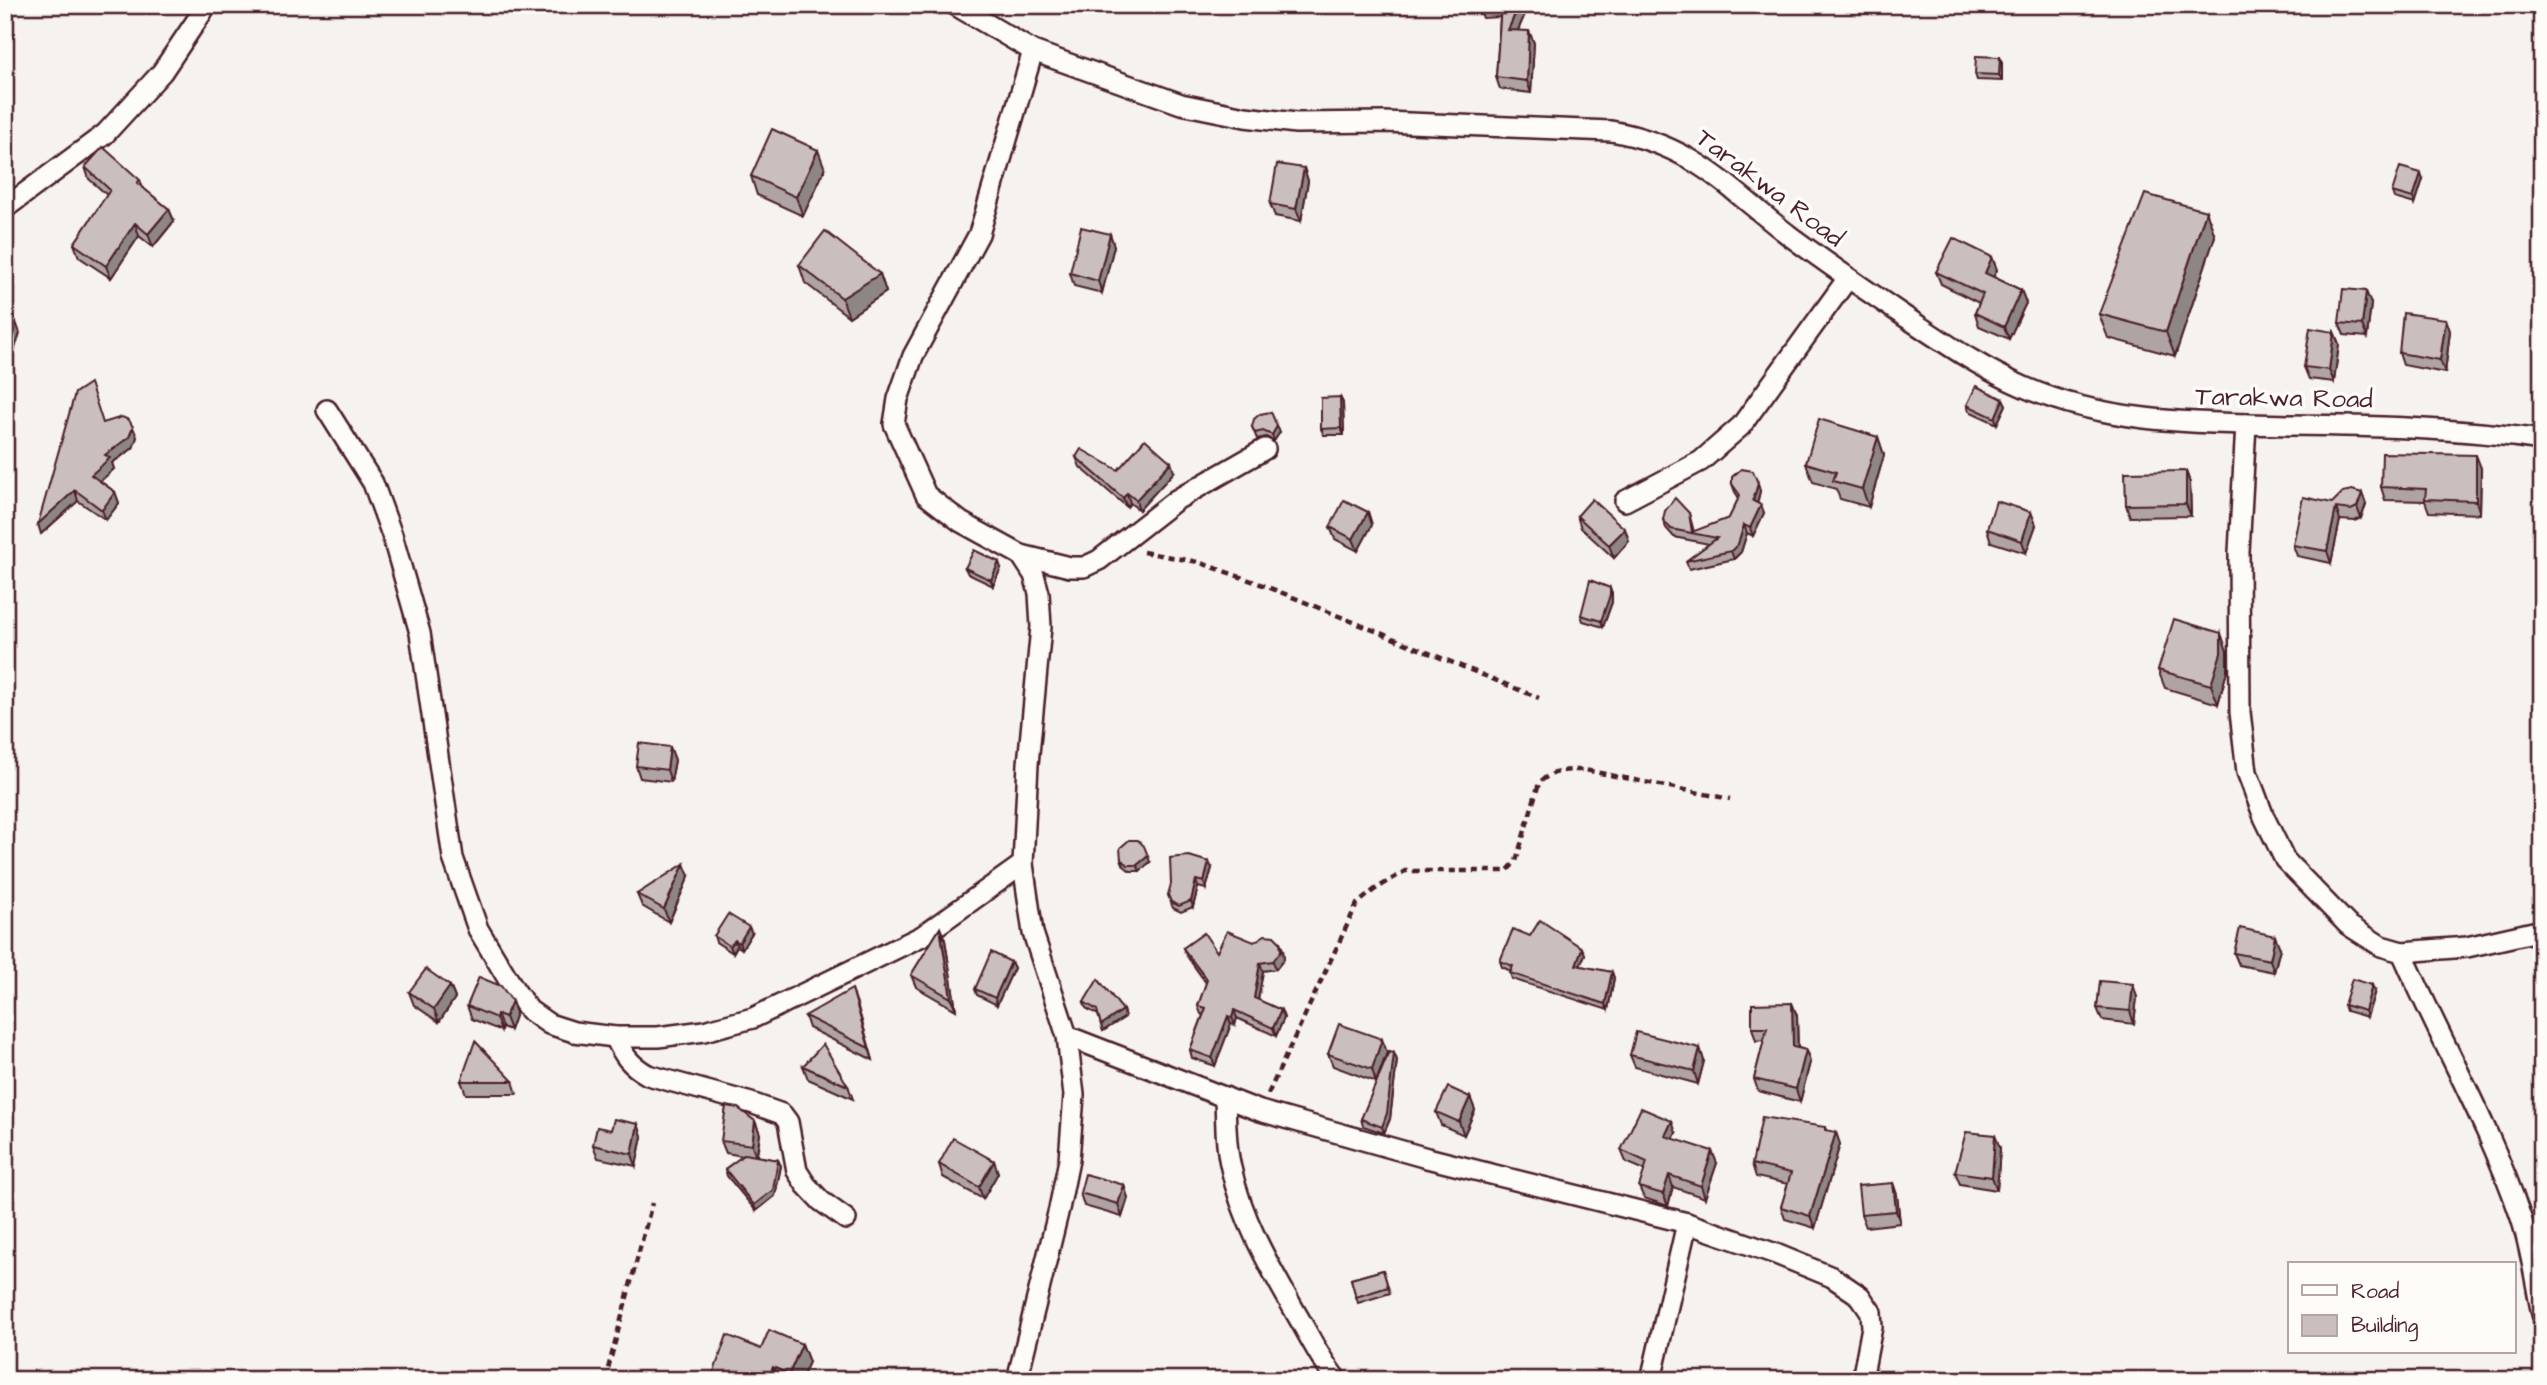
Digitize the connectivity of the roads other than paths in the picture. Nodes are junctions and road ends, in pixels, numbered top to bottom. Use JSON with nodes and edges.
{"nodes":[{"id":1,"x":207,"y":5,"type":"edge"},
{"id":2,"x":955,"y":5,"type":"edge"},
{"id":3,"x":1033,"y":51,"type":"junction"},
{"id":4,"x":5,"y":208,"type":"edge"},
{"id":5,"x":1848,"y":278,"type":"junction"},
{"id":6,"x":327,"y":410,"type":"dead end"},
{"id":7,"x":2246,"y":424,"type":"junction"},
{"id":8,"x":2542,"y":440,"type":"edge"},
{"id":9,"x":1265,"y":449,"type":"dead end"},
{"id":10,"x":1625,"y":501,"type":"dead end"},
{"id":11,"x":1021,"y":555,"type":"junction"},
{"id":12,"x":1023,"y":864,"type":"junction"},
{"id":13,"x":2542,"y":930,"type":"edge"},
{"id":14,"x":2402,"y":951,"type":"junction"},
{"id":15,"x":1067,"y":1036,"type":"junction"},
{"id":16,"x":615,"y":1037,"type":"junction"},
{"id":17,"x":1226,"y":1097,"type":"junction"},
{"id":18,"x":846,"y":1219,"type":"dead end"},
{"id":19,"x":1687,"y":1223,"type":"junction"},
{"id":20,"x":2542,"y":1314,"type":"edge"},
{"id":21,"x":1017,"y":1380,"type":"edge"},
{"id":22,"x":1337,"y":1380,"type":"edge"},
{"id":23,"x":1651,"y":1380,"type":"edge"},
{"id":24,"x":1861,"y":1380,"type":"edge"}],
"edges":[{"from":1,"to":4,"type":"street"},
{"from":2,"to":3,"type":"street","name":"Tarakwa Road"},
{"from":3,"to":5,"type":"street","name":"Tarakwa Road"},
{"from":3,"to":11,"type":"street"},
{"from":5,"to":7,"type":"street","name":"Tarakwa Road"},
{"from":5,"to":10,"type":"street"},
{"from":6,"to":16,"type":"street"},
{"from":7,"to":8,"type":"street","name":"Tarakwa Road"},
{"from":7,"to":14,"type":"street"},
{"from":9,"to":11,"type":"street"},
{"from":11,"to":12,"type":"street"},
{"from":12,"to":15,"type":"street"},
{"from":12,"to":16,"type":"street"},
{"from":13,"to":14,"type":"street"},
{"from":14,"to":20,"type":"street"},
{"from":15,"to":17,"type":"street"},
{"from":15,"to":21,"type":"street"},
{"from":16,"to":18,"type":"street"},
{"from":17,"to":19,"type":"street"},
{"from":17,"to":22,"type":"street"},
{"from":19,"to":23,"type":"street"},
{"from":19,"to":24,"type":"street"}]}
